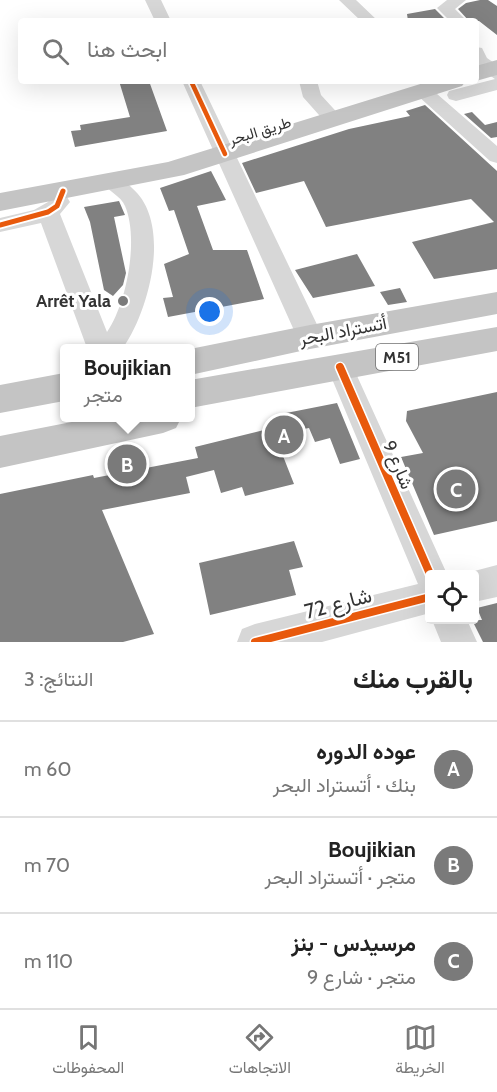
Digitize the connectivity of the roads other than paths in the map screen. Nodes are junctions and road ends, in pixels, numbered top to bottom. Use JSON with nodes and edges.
{"nodes":[{"id":1,"x":153,"y":0,"type":"edge"},
{"id":2,"x":347,"y":0,"type":"edge"},
{"id":3,"x":458,"y":0,"type":"edge"},
{"id":4,"x":162,"y":18,"type":"edge"},
{"id":5,"x":367,"y":18,"type":"edge"},
{"id":6,"x":456,"y":18,"type":"edge"},
{"id":7,"x":192,"y":84,"type":"edge"},
{"id":8,"x":309,"y":84,"type":"edge"},
{"id":9,"x":455,"y":88,"type":"edge"},
{"id":10,"x":423,"y":91,"type":"junction"},
{"id":11,"x":334,"y":120,"type":"junction"},
{"id":12,"x":225,"y":154,"type":"junction"},
{"id":13,"x":496,"y":157,"type":"edge"},
{"id":14,"x":113,"y":182,"type":"junction"},
{"id":15,"x":63,"y":191,"type":"junction"},
{"id":16,"x":0,"y":202,"type":"edge"},
{"id":17,"x":48,"y":212,"type":"junction"},
{"id":18,"x":0,"y":225,"type":"edge"},
{"id":19,"x":497,"y":303,"type":"edge"},
{"id":20,"x":305,"y":338,"type":"junction"},
{"id":21,"x":497,"y":339,"type":"edge"},
{"id":22,"x":98,"y":344,"type":"edge"},
{"id":23,"x":112,"y":344,"type":"edge"},
{"id":24,"x":195,"y":347,"type":"edge"},
{"id":25,"x":195,"y":361,"type":"edge"},
{"id":26,"x":60,"y":366,"type":"edge"},
{"id":27,"x":340,"y":367,"type":"junction"},
{"id":28,"x":0,"y":375,"type":"edge"},
{"id":29,"x":297,"y":375,"type":"junction"},
{"id":30,"x":60,"y":388,"type":"edge"},
{"id":31,"x":195,"y":393,"type":"edge"},
{"id":32,"x":0,"y":399,"type":"edge"},
{"id":33,"x":195,"y":410,"type":"edge"},
{"id":34,"x":60,"y":418,"type":"edge"},
{"id":35,"x":140,"y":422,"type":"edge"},
{"id":36,"x":0,"y":429,"type":"edge"},
{"id":37,"x":0,"y":452,"type":"edge"},
{"id":38,"x":428,"y":570,"type":"edge"},
{"id":39,"x":497,"y":581,"type":"edge"},
{"id":40,"x":479,"y":585,"type":"edge"},
{"id":41,"x":425,"y":598,"type":"edge"},
{"id":42,"x":451,"y":624,"type":"edge"},
{"id":43,"x":255,"y":642,"type":"edge"},
{"id":44,"x":459,"y":642,"type":"edge"}],
"edges":[{"from":1,"to":4,"type":"street"},
{"from":2,"to":5,"type":"street"},
{"from":3,"to":6,"type":"street"},
{"from":7,"to":12,"type":"street"},
{"from":8,"to":11,"type":"street"},
{"from":9,"to":10,"type":"highway","name":"طريق البحر"},
{"from":10,"to":11,"type":"highway","name":"طريق البحر"},
{"from":10,"to":13,"type":"street"},
{"from":11,"to":12,"type":"highway","name":"طريق البحر"},
{"from":12,"to":14,"type":"highway","name":"طريق البحر"},
{"from":12,"to":20,"type":"street"},
{"from":14,"to":15,"type":"highway","name":"طريق البحر"},
{"from":14,"to":23,"type":"street"},
{"from":15,"to":16,"type":"highway","name":"طريق البحر"},
{"from":15,"to":17,"type":"street"},
{"from":17,"to":18,"type":"street"},
{"from":17,"to":22,"type":"street"},
{"from":19,"to":20,"type":"highway","name":"أتستراد البحر","number":"M51"},
{"from":20,"to":24,"type":"highway"},
{"from":20,"to":25,"type":"highway","name":"أتستراد البحر","number":"M51"},
{"from":21,"to":27,"type":"highway","name":"أتستراد البحر","number":"M51"},
{"from":26,"to":28,"type":"highway"},
{"from":27,"to":29,"type":"highway","name":"أتستراد البحر","number":"M51"},
{"from":27,"to":38,"type":"street","name":"شارع 9"},
{"from":29,"to":31,"type":"highway","name":"أتستراد البحر","number":"M51"},
{"from":29,"to":33,"type":"highway"},
{"from":30,"to":32,"type":"highway"},
{"from":34,"to":36,"type":"highway"},
{"from":35,"to":37,"type":"highway"},
{"from":39,"to":40,"type":"street"},
{"from":41,"to":43,"type":"street","name":"شارع 72"},
{"from":42,"to":44,"type":"street"}]}
